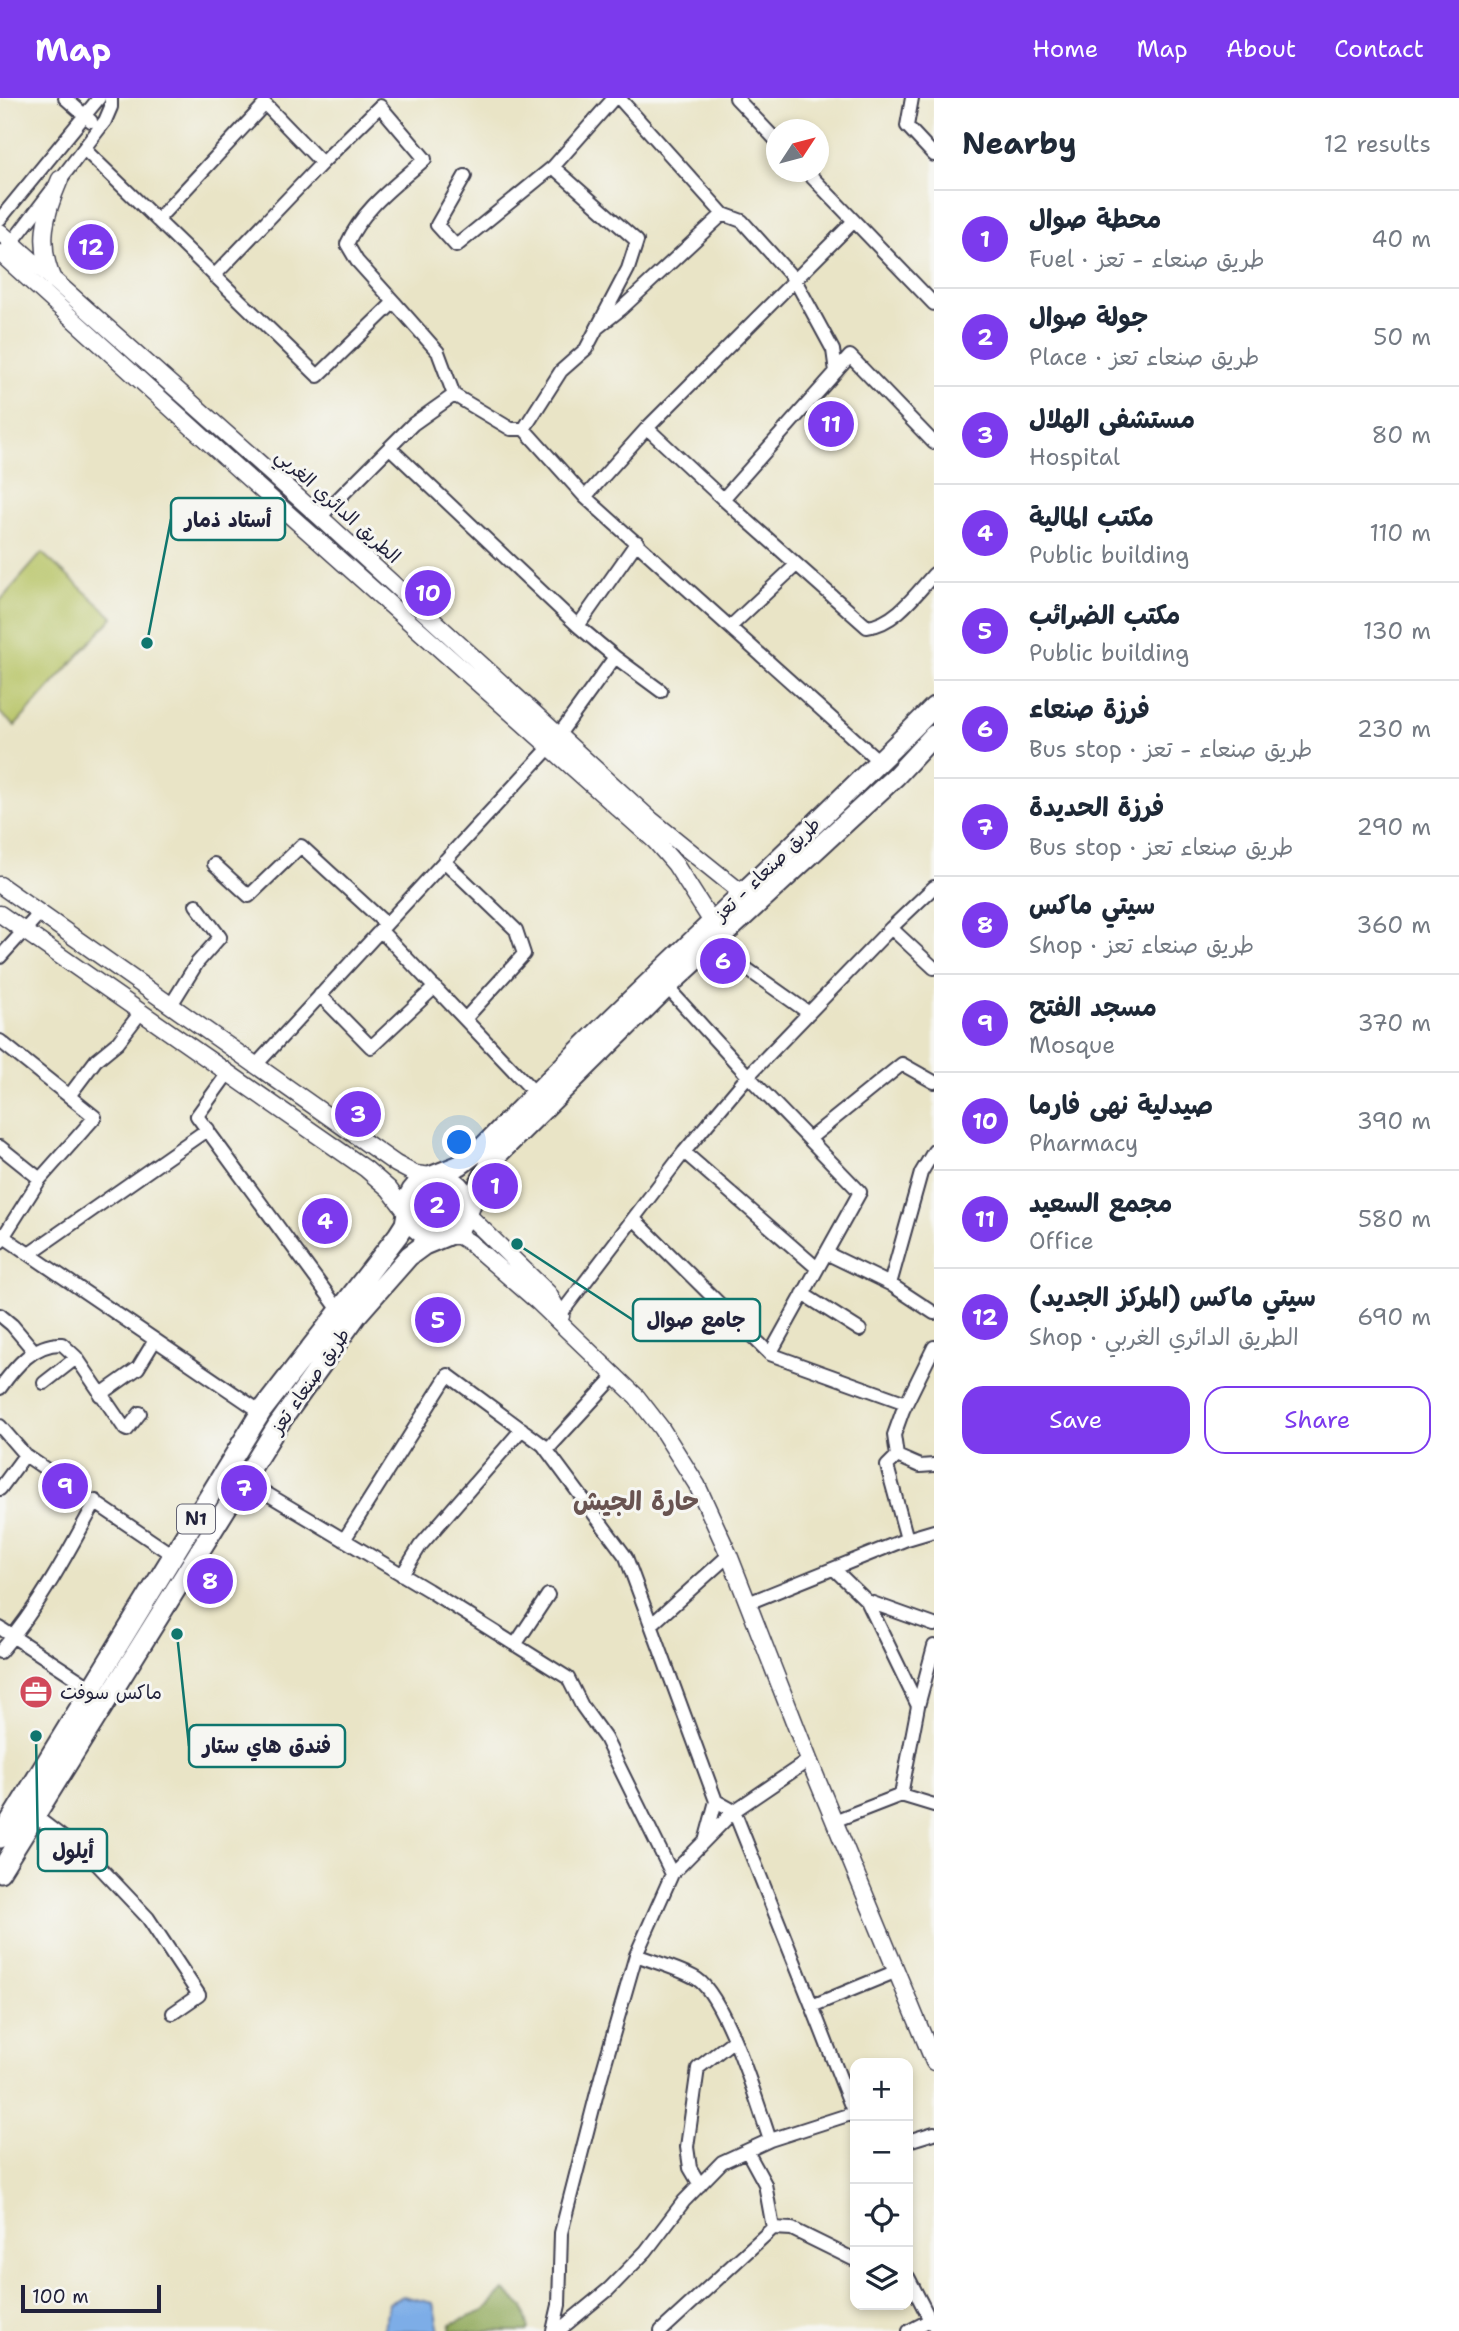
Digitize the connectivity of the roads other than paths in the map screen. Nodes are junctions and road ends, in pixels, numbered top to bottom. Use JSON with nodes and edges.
{"nodes":[{"id":1,"x":65,"y":98,"type":"edge"},
{"id":2,"x":111,"y":98,"type":"edge"},
{"id":3,"x":617,"y":98,"type":"edge"},
{"id":4,"x":736,"y":98,"type":"edge"},
{"id":5,"x":912,"y":98,"type":"edge"},
{"id":6,"x":95,"y":99,"type":"edge"},
{"id":7,"x":109,"y":114,"type":"junction"},
{"id":8,"x":85,"y":116,"type":"junction"},
{"id":9,"x":100,"y":128,"type":"junction"},
{"id":10,"x":766,"y":130,"type":"edge"},
{"id":11,"x":84,"y":149,"type":"junction"},
{"id":12,"x":934,"y":155,"type":"edge"},
{"id":13,"x":322,"y":163,"type":"junction"},
{"id":14,"x":553,"y":167,"type":"junction"},
{"id":15,"x":465,"y":176,"type":"dead end"},
{"id":16,"x":60,"y":179,"type":"junction"},
{"id":17,"x":817,"y":182,"type":"edge"},
{"id":18,"x":723,"y":214,"type":"junction"},
{"id":19,"x":0,"y":219,"type":"edge"},
{"id":20,"x":157,"y":220,"type":"junction"},
{"id":21,"x":854,"y":221,"type":"junction"},
{"id":22,"x":3,"y":248,"type":"edge"},
{"id":23,"x":214,"y":276,"type":"junction"},
{"id":24,"x":795,"y":280,"type":"junction"},
{"id":25,"x":54,"y":282,"type":"junction"},
{"id":26,"x":394,"y":302,"type":"junction"},
{"id":27,"x":934,"y":304,"type":"edge"},
{"id":28,"x":597,"y":328,"type":"junction"},
{"id":29,"x":836,"y":372,"type":"junction"},
{"id":30,"x":454,"y":394,"type":"junction"},
{"id":31,"x":647,"y":428,"type":"junction"},
{"id":32,"x":524,"y":429,"type":"junction"},
{"id":33,"x":934,"y":443,"type":"edge"},
{"id":34,"x":390,"y":447,"type":"junction"},
{"id":35,"x":586,"y":497,"type":"junction"},
{"id":36,"x":723,"y":499,"type":"junction"},
{"id":37,"x":320,"y":517,"type":"junction"},
{"id":38,"x":637,"y":542,"type":"junction"},
{"id":39,"x":795,"y":566,"type":"junction"},
{"id":40,"x":934,"y":573,"type":"edge"},
{"id":41,"x":578,"y":626,"type":"junction"},
{"id":42,"x":731,"y":626,"type":"junction"},
{"id":43,"x":615,"y":657,"type":"junction"},
{"id":44,"x":661,"y":691,"type":"dead end"},
{"id":45,"x":934,"y":707,"type":"edge"},
{"id":46,"x":934,"y":735,"type":"edge"},
{"id":47,"x":555,"y":741,"type":"junction"},
{"id":48,"x":880,"y":762,"type":"junction"},
{"id":49,"x":444,"y":860,"type":"junction"},
{"id":50,"x":214,"y":864,"type":"dead end"},
{"id":51,"x":0,"y":885,"type":"edge"},
{"id":52,"x":934,"y":887,"type":"edge"},
{"id":53,"x":743,"y":894,"type":"junction"},
{"id":54,"x":197,"y":905,"type":"dead end"},
{"id":55,"x":40,"y":913,"type":"junction"},
{"id":56,"x":0,"y":914,"type":"edge"},
{"id":57,"x":712,"y":922,"type":"junction"},
{"id":58,"x":383,"y":927,"type":"junction"},
{"id":59,"x":891,"y":928,"type":"junction"},
{"id":60,"x":24,"y":930,"type":"junction"},
{"id":61,"x":713,"y":945,"type":"junction"},
{"id":62,"x":0,"y":957,"type":"edge"},
{"id":63,"x":685,"y":958,"type":"junction"},
{"id":64,"x":934,"y":968,"type":"edge"},
{"id":65,"x":435,"y":987,"type":"junction"},
{"id":66,"x":667,"y":987,"type":"junction"},
{"id":67,"x":320,"y":995,"type":"junction"},
{"id":68,"x":171,"y":1005,"type":"junction"},
{"id":69,"x":141,"y":1012,"type":"junction"},
{"id":70,"x":809,"y":1013,"type":"junction"},
{"id":71,"x":465,"y":1019,"type":"junction"},
{"id":72,"x":0,"y":1041,"type":"edge"},
{"id":73,"x":256,"y":1065,"type":"junction"},
{"id":74,"x":228,"y":1073,"type":"junction"},
{"id":75,"x":748,"y":1076,"type":"junction"},
{"id":76,"x":934,"y":1082,"type":"edge"},
{"id":77,"x":536,"y":1093,"type":"junction"},
{"id":78,"x":68,"y":1096,"type":"junction"},
{"id":79,"x":208,"y":1129,"type":"junction"},
{"id":80,"x":809,"y":1139,"type":"junction"},
{"id":81,"x":0,"y":1147,"type":"edge"},
{"id":82,"x":684,"y":1152,"type":"junction"},
{"id":83,"x":934,"y":1152,"type":"edge"},
{"id":84,"x":487,"y":1155,"type":"junction"},
{"id":85,"x":432,"y":1176,"type":"junction"},
{"id":86,"x":40,"y":1179,"type":"junction"},
{"id":87,"x":407,"y":1213,"type":"junction"},
{"id":88,"x":467,"y":1214,"type":"junction"},
{"id":89,"x":634,"y":1219,"type":"junction"},
{"id":90,"x":446,"y":1236,"type":"junction"},
{"id":91,"x":2,"y":1240,"type":"edge"},
{"id":92,"x":826,"y":1253,"type":"junction"},
{"id":93,"x":29,"y":1254,"type":"junction"},
{"id":94,"x":817,"y":1268,"type":"junction"},
{"id":95,"x":890,"y":1284,"type":"junction"},
{"id":96,"x":803,"y":1294,"type":"junction"},
{"id":97,"x":339,"y":1310,"type":"junction"},
{"id":98,"x":934,"y":1313,"type":"edge"},
{"id":99,"x":560,"y":1314,"type":"junction"},
{"id":100,"x":0,"y":1315,"type":"edge"},
{"id":101,"x":860,"y":1330,"type":"dead end"},
{"id":102,"x":571,"y":1334,"type":"junction"},
{"id":103,"x":155,"y":1340,"type":"junction"},
{"id":104,"x":934,"y":1347,"type":"edge"},
{"id":105,"x":34,"y":1351,"type":"junction"},
{"id":106,"x":770,"y":1354,"type":"junction"},
{"id":107,"x":76,"y":1358,"type":"junction"},
{"id":108,"x":616,"y":1375,"type":"junction"},
{"id":109,"x":44,"y":1383,"type":"dead end"},
{"id":110,"x":0,"y":1388,"type":"edge"},
{"id":111,"x":100,"y":1395,"type":"junction"},
{"id":112,"x":906,"y":1404,"type":"junction"},
{"id":113,"x":261,"y":1412,"type":"junction"},
{"id":114,"x":140,"y":1413,"type":"dead end"},
{"id":115,"x":0,"y":1426,"type":"edge"},
{"id":116,"x":522,"y":1429,"type":"junction"},
{"id":117,"x":547,"y":1450,"type":"junction"},
{"id":118,"x":25,"y":1455,"type":"junction"},
{"id":119,"x":897,"y":1457,"type":"junction"},
{"id":120,"x":934,"y":1465,"type":"edge"},
{"id":121,"x":244,"y":1480,"type":"junction"},
{"id":122,"x":0,"y":1489,"type":"edge"},
{"id":123,"x":96,"y":1501,"type":"junction"},
{"id":124,"x":934,"y":1531,"type":"edge"},
{"id":125,"x":907,"y":1539,"type":"junction"},
{"id":126,"x":344,"y":1540,"type":"junction"},
{"id":127,"x":729,"y":1555,"type":"junction"},
{"id":128,"x":174,"y":1556,"type":"junction"},
{"id":129,"x":835,"y":1570,"type":"junction"},
{"id":130,"x":402,"y":1575,"type":"junction"},
{"id":131,"x":548,"y":1595,"type":"dead end"},
{"id":132,"x":867,"y":1601,"type":"junction"},
{"id":133,"x":748,"y":1604,"type":"junction"},
{"id":134,"x":651,"y":1625,"type":"junction"},
{"id":135,"x":934,"y":1625,"type":"edge"},
{"id":136,"x":0,"y":1628,"type":"edge"},
{"id":137,"x":13,"y":1637,"type":"junction"},
{"id":138,"x":515,"y":1645,"type":"junction"},
{"id":139,"x":934,"y":1646,"type":"edge"},
{"id":140,"x":0,"y":1652,"type":"edge"},
{"id":141,"x":101,"y":1693,"type":"junction"},
{"id":142,"x":918,"y":1706,"type":"junction"},
{"id":143,"x":809,"y":1760,"type":"junction"},
{"id":144,"x":901,"y":1795,"type":"junction"},
{"id":145,"x":716,"y":1801,"type":"junction"},
{"id":146,"x":934,"y":1805,"type":"edge"},
{"id":147,"x":734,"y":1811,"type":"junction"},
{"id":148,"x":35,"y":1816,"type":"junction"},
{"id":149,"x":835,"y":1821,"type":"junction"},
{"id":150,"x":2,"y":1830,"type":"edge"},
{"id":151,"x":706,"y":1838,"type":"junction"},
{"id":152,"x":0,"y":1872,"type":"edge"},
{"id":153,"x":672,"y":1874,"type":"junction"},
{"id":154,"x":636,"y":1955,"type":"junction"},
{"id":155,"x":897,"y":1971,"type":"junction"},
{"id":156,"x":812,"y":2006,"type":"junction"},
{"id":157,"x":173,"y":2013,"type":"dead end"},
{"id":158,"x":734,"y":2040,"type":"junction"},
{"id":159,"x":934,"y":2062,"type":"edge"},
{"id":160,"x":850,"y":2105,"type":"edge"},
{"id":161,"x":850,"y":2116,"type":"edge"},
{"id":162,"x":934,"y":2133,"type":"edge"},
{"id":163,"x":913,"y":2139,"type":"edge"},
{"id":164,"x":770,"y":2140,"type":"junction"},
{"id":165,"x":747,"y":2151,"type":"junction"},
{"id":166,"x":700,"y":2185,"type":"junction"},
{"id":167,"x":772,"y":2228,"type":"junction"},
{"id":168,"x":850,"y":2258,"type":"edge"},
{"id":169,"x":913,"y":2287,"type":"edge"},
{"id":170,"x":558,"y":2309,"type":"junction"},
{"id":171,"x":932,"y":2323,"type":"edge"},
{"id":172,"x":572,"y":2326,"type":"edge"},
{"id":173,"x":555,"y":2331,"type":"edge"},
{"id":174,"x":661,"y":2331,"type":"edge"},
{"id":175,"x":909,"y":2331,"type":"edge"}],
"edges":[{"from":1,"to":8,"type":"street"},
{"from":2,"to":7,"type":"street"},
{"from":3,"to":14,"type":"street"},
{"from":3,"to":18,"type":"street"},
{"from":4,"to":10,"type":"street"},
{"from":5,"to":12,"type":"street"},
{"from":6,"to":7,"type":"street"},
{"from":6,"to":8,"type":"street"},
{"from":7,"to":9,"type":"street"},
{"from":8,"to":9,"type":"street"},
{"from":8,"to":19,"type":"street"},
{"from":9,"to":11,"type":"street"},
{"from":11,"to":16,"type":"street"},
{"from":11,"to":20,"type":"street"},
{"from":13,"to":20,"type":"street"},
{"from":13,"to":23,"type":"street"},
{"from":13,"to":26,"type":"street"},
{"from":14,"to":15,"type":"street"},
{"from":14,"to":28,"type":"street"},
{"from":16,"to":22,"type":"street"},
{"from":16,"to":25,"type":"main road"},
{"from":17,"to":21,"type":"street"},
{"from":18,"to":24,"type":"street"},
{"from":18,"to":28,"type":"street"},
{"from":20,"to":23,"type":"street"},
{"from":21,"to":24,"type":"street"},
{"from":21,"to":27,"type":"street"},
{"from":22,"to":25,"type":"main road","name":"الطريق الدائري الغربي"},
{"from":22,"to":47,"type":"main road","name":"الطريق الدائري الغربي"},
{"from":23,"to":26,"type":"street"},
{"from":24,"to":29,"type":"street"},
{"from":24,"to":31,"type":"street"},
{"from":25,"to":37,"type":"main road","name":"الطريق الدائري الغربي"},
{"from":26,"to":30,"type":"street"},
{"from":28,"to":32,"type":"street"},
{"from":29,"to":33,"type":"street"},
{"from":29,"to":36,"type":"street"},
{"from":30,"to":32,"type":"street"},
{"from":30,"to":34,"type":"street"},
{"from":31,"to":35,"type":"street"},
{"from":31,"to":36,"type":"street"},
{"from":32,"to":35,"type":"street"},
{"from":34,"to":37,"type":"street"},
{"from":34,"to":41,"type":"street"},
{"from":35,"to":38,"type":"street"},
{"from":36,"to":39,"type":"street"},
{"from":37,"to":47,"type":"main road","name":"الطريق الدائري الغربي"},
{"from":38,"to":41,"type":"street"},
{"from":38,"to":42,"type":"street"},
{"from":39,"to":40,"type":"street"},
{"from":39,"to":42,"type":"street"},
{"from":41,"to":43,"type":"street"},
{"from":42,"to":48,"type":"street"},
{"from":43,"to":44,"type":"street"},
{"from":43,"to":47,"type":"street"},
{"from":45,"to":48,"type":"highway","name":"طريق صنعاء - تعز"},
{"from":46,"to":61,"type":"highway","name":"طريق صنعاء - تعز"},
{"from":47,"to":49,"type":"street"},
{"from":47,"to":53,"type":"main road","name":"الطريق الدائري الغربي"},
{"from":47,"to":57,"type":"main road","name":"الطريق الدائري الغربي"},
{"from":48,"to":53,"type":"highway","name":"طريق صنعاء - تعز"},
{"from":49,"to":58,"type":"street"},
{"from":49,"to":71,"type":"street"},
{"from":50,"to":58,"type":"street"},
{"from":51,"to":55,"type":"main road"},
{"from":52,"to":59,"type":"street"},
{"from":53,"to":57,"type":"highway","name":"طريق صنعاء - تعز"},
{"from":54,"to":68,"type":"street"},
{"from":55,"to":60,"type":"street"},
{"from":55,"to":68,"type":"main road"},
{"from":56,"to":60,"type":"main road"},
{"from":57,"to":63,"type":"highway","name":"طريق صنعاء - تعز"},
{"from":58,"to":65,"type":"street"},
{"from":58,"to":67,"type":"street"},
{"from":59,"to":64,"type":"street"},
{"from":59,"to":70,"type":"street"},
{"from":60,"to":62,"type":"street"},
{"from":60,"to":69,"type":"main road"},
{"from":61,"to":63,"type":"highway","name":"طريق صنعاء - تعز"},
{"from":61,"to":70,"type":"street"},
{"from":63,"to":66,"type":"highway","name":"طريق صنعاء - تعز"},
{"from":63,"to":77,"type":"highway","name":"طريق صنعاء - تعز"},
{"from":65,"to":67,"type":"street"},
{"from":65,"to":71,"type":"street"},
{"from":66,"to":75,"type":"street"},
{"from":66,"to":84,"type":"highway","name":"طريق صنعاء - تعز"},
{"from":67,"to":73,"type":"street"},
{"from":68,"to":73,"type":"main road"},
{"from":69,"to":74,"type":"main road"},
{"from":69,"to":78,"type":"street"},
{"from":70,"to":75,"type":"street"},
{"from":71,"to":77,"type":"street"},
{"from":72,"to":78,"type":"street"},
{"from":73,"to":85,"type":"main road"},
{"from":74,"to":79,"type":"street"},
{"from":74,"to":87,"type":"main road"},
{"from":75,"to":80,"type":"street"},
{"from":75,"to":82,"type":"street"},
{"from":76,"to":80,"type":"street"},
{"from":77,"to":84,"type":"highway","name":"طريق صنعاء - تعز"},
{"from":78,"to":86,"type":"street"},
{"from":79,"to":93,"type":"street"},
{"from":79,"to":97,"type":"street"},
{"from":80,"to":92,"type":"street"},
{"from":81,"to":86,"type":"street"},
{"from":82,"to":89,"type":"street"},
{"from":82,"to":94,"type":"street"},
{"from":83,"to":95,"type":"street"},
{"from":84,"to":85,"type":"highway"},
{"from":84,"to":88,"type":"highway"},
{"from":85,"to":87,"type":"highway"},
{"from":85,"to":88,"type":"highway"},
{"from":86,"to":91,"type":"street"},
{"from":87,"to":90,"type":"highway"},
{"from":87,"to":97,"type":"highway","name":"طريق صنعاء تعز","number":"N1"},
{"from":88,"to":90,"type":"highway"},
{"from":88,"to":99,"type":"main road"},
{"from":89,"to":99,"type":"street"},
{"from":89,"to":106,"type":"street"},
{"from":90,"to":102,"type":"main road"},
{"from":90,"to":121,"type":"highway","name":"طريق صنعاء تعز","number":"N1"},
{"from":91,"to":93,"type":"street"},
{"from":92,"to":94,"type":"street"},
{"from":92,"to":95,"type":"street"},
{"from":93,"to":103,"type":"street"},
{"from":94,"to":96,"type":"street"},
{"from":95,"to":98,"type":"street"},
{"from":96,"to":101,"type":"street"},
{"from":96,"to":106,"type":"street"},
{"from":97,"to":113,"type":"highway","name":"طريق صنعاء تعز","number":"N1"},
{"from":99,"to":102,"type":"main road"},
{"from":100,"to":105,"type":"street"},
{"from":102,"to":108,"type":"main road"},
{"from":103,"to":111,"type":"street"},
{"from":103,"to":113,"type":"street"},
{"from":104,"to":112,"type":"street"},
{"from":105,"to":107,"type":"street"},
{"from":105,"to":110,"type":"street"},
{"from":106,"to":112,"type":"street"},
{"from":107,"to":109,"type":"street"},
{"from":107,"to":111,"type":"street"},
{"from":108,"to":117,"type":"street"},
{"from":108,"to":127,"type":"main road"},
{"from":111,"to":114,"type":"street"},
{"from":112,"to":119,"type":"street"},
{"from":113,"to":128,"type":"highway","name":"طريق صنعاء تعز","number":"N1"},
{"from":115,"to":118,"type":"street"},
{"from":116,"to":117,"type":"street"},
{"from":116,"to":126,"type":"street"},
{"from":116,"to":130,"type":"street"},
{"from":117,"to":134,"type":"street"},
{"from":118,"to":122,"type":"street"},
{"from":118,"to":123,"type":"street"},
{"from":119,"to":120,"type":"street"},
{"from":119,"to":125,"type":"street"},
{"from":121,"to":126,"type":"street"},
{"from":121,"to":141,"type":"highway","name":"طريق صنعاء تعز","number":"N1"},
{"from":123,"to":128,"type":"street"},
{"from":123,"to":137,"type":"street"},
{"from":124,"to":125,"type":"street"},
{"from":125,"to":129,"type":"street"},
{"from":126,"to":130,"type":"street"},
{"from":127,"to":133,"type":"main road"},
{"from":127,"to":134,"type":"street"},
{"from":128,"to":141,"type":"highway","name":"طريق صنعاء تعز","number":"N1"},
{"from":129,"to":132,"type":"street"},
{"from":129,"to":133,"type":"street"},
{"from":130,"to":138,"type":"street"},
{"from":131,"to":138,"type":"street"},
{"from":132,"to":135,"type":"street"},
{"from":132,"to":142,"type":"street"},
{"from":133,"to":143,"type":"main road"},
{"from":134,"to":145,"type":"street"},
{"from":136,"to":137,"type":"street"},
{"from":137,"to":140,"type":"street"},
{"from":137,"to":141,"type":"street"},
{"from":138,"to":153,"type":"street"},
{"from":139,"to":142,"type":"street"},
{"from":141,"to":148,"type":"highway","name":"طريق صنعاء تعز","number":"N1"},
{"from":141,"to":150,"type":"highway","name":"طريق صنعاء تعز","number":"N1"},
{"from":142,"to":144,"type":"street"},
{"from":143,"to":147,"type":"street"},
{"from":143,"to":149,"type":"main road"},
{"from":144,"to":146,"type":"street"},
{"from":144,"to":149,"type":"street"},
{"from":145,"to":147,"type":"street"},
{"from":145,"to":151,"type":"street"},
{"from":147,"to":151,"type":"street"},
{"from":147,"to":156,"type":"street"},
{"from":148,"to":152,"type":"highway","name":"طريق صنعاء تعز","number":"N1"},
{"from":148,"to":157,"type":"street"},
{"from":149,"to":155,"type":"main road"},
{"from":151,"to":153,"type":"street"},
{"from":153,"to":154,"type":"street"},
{"from":154,"to":158,"type":"street"},
{"from":154,"to":170,"type":"street"},
{"from":155,"to":156,"type":"street"},
{"from":155,"to":159,"type":"main road"},
{"from":156,"to":160,"type":"street"},
{"from":158,"to":164,"type":"street"},
{"from":158,"to":166,"type":"street"},
{"from":161,"to":164,"type":"street"},
{"from":162,"to":163,"type":"street"},
{"from":164,"to":165,"type":"street"},
{"from":165,"to":166,"type":"street"},
{"from":165,"to":167,"type":"street"},
{"from":166,"to":172,"type":"street"},
{"from":167,"to":168,"type":"street"},
{"from":167,"to":174,"type":"street"},
{"from":169,"to":171,"type":"street"},
{"from":170,"to":172,"type":"street"},
{"from":170,"to":173,"type":"street"},
{"from":171,"to":175,"type":"street"},
{"from":172,"to":173,"type":"street"}]}
